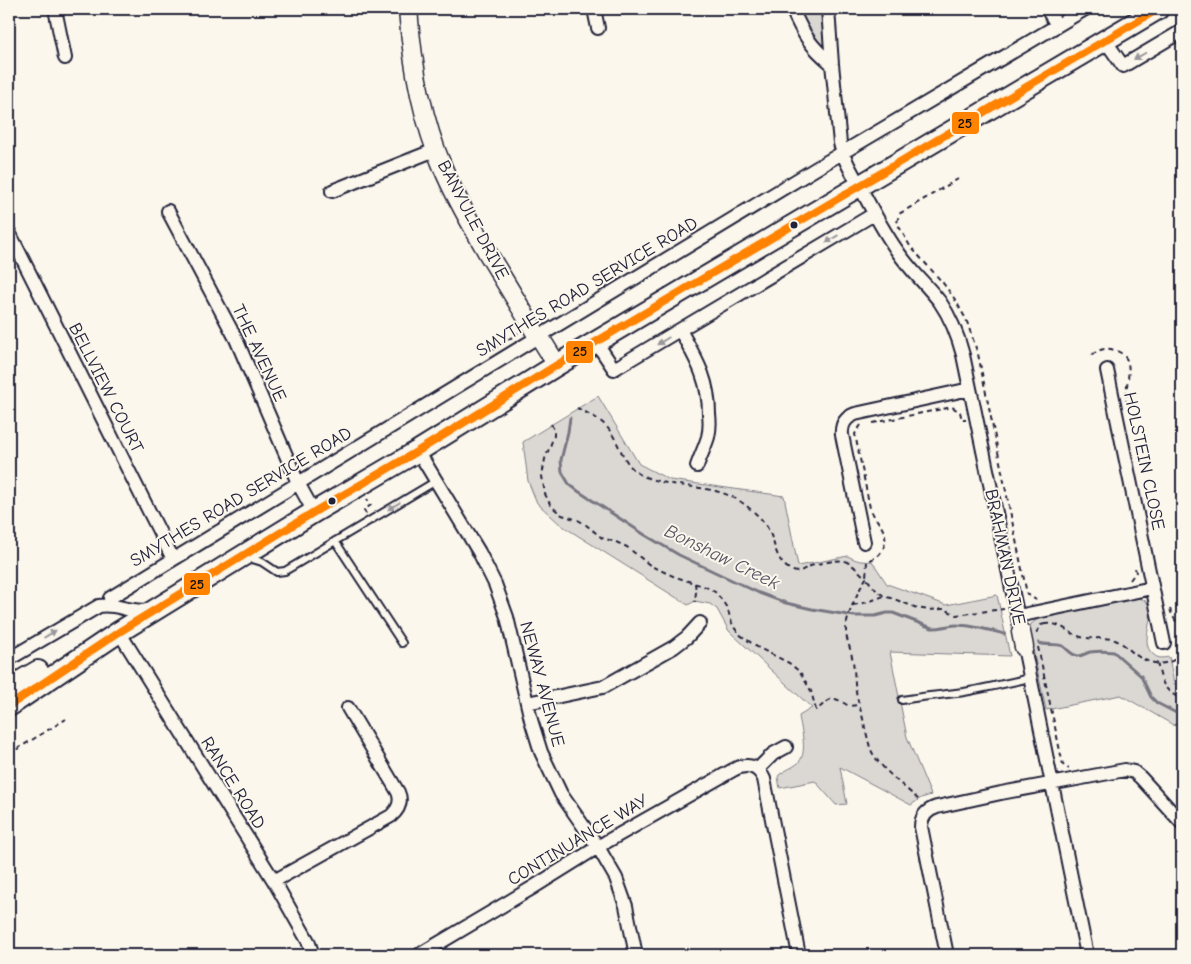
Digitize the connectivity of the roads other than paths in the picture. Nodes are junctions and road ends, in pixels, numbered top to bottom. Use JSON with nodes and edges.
{"nodes":[{"id":1,"x":55,"y":9,"type":"edge"},
{"id":2,"x":408,"y":9,"type":"edge"},
{"id":3,"x":594,"y":9,"type":"edge"},
{"id":4,"x":792,"y":9,"type":"edge"},
{"id":5,"x":828,"y":9,"type":"edge"},
{"id":6,"x":1047,"y":9,"type":"edge"},
{"id":7,"x":1084,"y":9,"type":"edge"},
{"id":8,"x":1158,"y":9,"type":"edge"},
{"id":9,"x":1057,"y":25,"type":"junction"},
{"id":10,"x":598,"y":28,"type":"dead end"},
{"id":11,"x":1182,"y":31,"type":"edge"},
{"id":12,"x":1105,"y":40,"type":"junction"},
{"id":13,"x":65,"y":58,"type":"dead end"},
{"id":14,"x":832,"y":64,"type":"junction"},
{"id":15,"x":435,"y":150,"type":"junction"},
{"id":16,"x":843,"y":153,"type":"junction"},
{"id":17,"x":859,"y":185,"type":"junction"},
{"id":18,"x":332,"y":191,"type":"dead end"},
{"id":19,"x":168,"y":211,"type":"dead end"},
{"id":20,"x":874,"y":214,"type":"junction"},
{"id":21,"x":9,"y":232,"type":"edge"},
{"id":22,"x":680,"y":330,"type":"junction"},
{"id":23,"x":538,"y":336,"type":"junction"},
{"id":24,"x":596,"y":342,"type":"junction"},
{"id":25,"x":557,"y":364,"type":"junction"},
{"id":26,"x":1107,"y":370,"type":"dead end"},
{"id":27,"x":970,"y":389,"type":"junction"},
{"id":28,"x":418,"y":451,"type":"junction"},
{"id":29,"x":697,"y":466,"type":"dead end"},
{"id":30,"x":436,"y":481,"type":"junction"},
{"id":31,"x":298,"y":483,"type":"junction"},
{"id":32,"x":314,"y":512,"type":"junction"},
{"id":33,"x":335,"y":541,"type":"junction"},
{"id":34,"x":864,"y":542,"type":"dead end"},
{"id":35,"x":242,"y":557,"type":"junction"},
{"id":36,"x":173,"y":559,"type":"junction"},
{"id":37,"x":1152,"y":588,"type":"junction"},
{"id":38,"x":110,"y":598,"type":"dead end"},
{"id":39,"x":158,"y":608,"type":"junction"},
{"id":40,"x":700,"y":623,"type":"dead end"},
{"id":41,"x":1023,"y":630,"type":"junction"},
{"id":42,"x":119,"y":632,"type":"junction"},
{"id":43,"x":402,"y":643,"type":"dead end"},
{"id":44,"x":1164,"y":643,"type":"dead end"},
{"id":45,"x":9,"y":659,"type":"edge"},
{"id":46,"x":1030,"y":678,"type":"junction"},
{"id":47,"x":9,"y":688,"type":"edge"},
{"id":48,"x":902,"y":700,"type":"dead end"},
{"id":49,"x":527,"y":703,"type":"junction"},
{"id":50,"x":9,"y":706,"type":"edge"},
{"id":51,"x":348,"y":708,"type":"dead end"},
{"id":52,"x":786,"y":747,"type":"dead end"},
{"id":53,"x":758,"y":769,"type":"junction"},
{"id":54,"x":1052,"y":784,"type":"junction"},
{"id":55,"x":1182,"y":823,"type":"edge"},
{"id":56,"x":598,"y":847,"type":"junction"},
{"id":57,"x":274,"y":881,"type":"junction"},
{"id":58,"x":313,"y":955,"type":"edge"},
{"id":59,"x":419,"y":955,"type":"edge"},
{"id":60,"x":636,"y":955,"type":"edge"},
{"id":61,"x":799,"y":955,"type":"edge"},
{"id":62,"x":947,"y":955,"type":"edge"},
{"id":63,"x":1087,"y":955,"type":"edge"}],
"edges":[{"from":1,"to":13,"type":"street"},
{"from":2,"to":15,"type":"street","name":"BANYULE DRIVE"},
{"from":3,"to":10,"type":"street"},
{"from":4,"to":14,"type":"street"},
{"from":5,"to":14,"type":"street","name":"BRAHMAN DRIVE"},
{"from":6,"to":9,"type":"street"},
{"from":7,"to":9,"type":"street","name":"SMYTHES ROAD SERVICE ROAD"},
{"from":8,"to":12,"type":"main road"},
{"from":9,"to":16,"type":"street","name":"SMYTHES ROAD SERVICE ROAD"},
{"from":11,"to":12,"type":"street","one_way":true},
{"from":12,"to":17,"type":"main road"},
{"from":14,"to":16,"type":"street","name":"BRAHMAN DRIVE"},
{"from":15,"to":18,"type":"street"},
{"from":15,"to":23,"type":"street","name":"BANYULE DRIVE"},
{"from":16,"to":17,"type":"street","name":"BRAHMAN DRIVE"},
{"from":16,"to":23,"type":"street","name":"SMYTHES ROAD SERVICE ROAD"},
{"from":17,"to":20,"type":"street","name":"BRAHMAN DRIVE"},
{"from":17,"to":24,"type":"main road"},
{"from":19,"to":31,"type":"street","name":"THE AVENUE"},
{"from":20,"to":22,"type":"street","one_way":true},
{"from":20,"to":27,"type":"street","name":"BRAHMAN DRIVE"},
{"from":21,"to":36,"type":"street","name":"BELLVIEW COURT"},
{"from":22,"to":24,"type":"street","one_way":true},
{"from":22,"to":29,"type":"street"},
{"from":23,"to":25,"type":"street","name":"BANYULE DRIVE"},
{"from":23,"to":31,"type":"street","name":"SMYTHES ROAD SERVICE ROAD"},
{"from":24,"to":25,"type":"main road"},
{"from":25,"to":28,"type":"main road"},
{"from":26,"to":37,"type":"street","name":"HOLSTEIN CLOSE"},
{"from":27,"to":34,"type":"street"},
{"from":27,"to":41,"type":"street","name":"BRAHMAN DRIVE"},
{"from":28,"to":30,"type":"street","name":"NEWAY AVENUE"},
{"from":28,"to":32,"type":"main road"},
{"from":30,"to":33,"type":"lane","one_way":true},
{"from":30,"to":49,"type":"street","name":"NEWAY AVENUE"},
{"from":31,"to":32,"type":"street","name":"THE AVENUE"},
{"from":31,"to":36,"type":"street","name":"SMYTHES ROAD SERVICE ROAD"},
{"from":32,"to":35,"type":"main road"},
{"from":33,"to":35,"type":"lane"},
{"from":33,"to":43,"type":"lane"},
{"from":35,"to":39,"type":"main road"},
{"from":36,"to":38,"type":"street","name":"SMYTHES ROAD SERVICE ROAD"},
{"from":37,"to":41,"type":"street"},
{"from":37,"to":44,"type":"street","name":"HOLSTEIN CLOSE"},
{"from":39,"to":42,"type":"main road"},
{"from":45,"to":39,"type":"street","one_way":true},
{"from":40,"to":49,"type":"street"},
{"from":41,"to":46,"type":"street","name":"BRAHMAN DRIVE"},
{"from":42,"to":47,"type":"main road"},
{"from":42,"to":50,"type":"main road"},
{"from":42,"to":57,"type":"street","name":"RANCE ROAD"},
{"from":46,"to":48,"type":"lane"},
{"from":46,"to":54,"type":"street","name":"BRAHMAN DRIVE"},
{"from":49,"to":56,"type":"street","name":"NEWAY AVENUE"},
{"from":51,"to":57,"type":"street"},
{"from":52,"to":53,"type":"street"},
{"from":53,"to":56,"type":"street","name":"CONTINUANCE WAY"},
{"from":53,"to":61,"type":"street"},
{"from":54,"to":55,"type":"street"},
{"from":54,"to":62,"type":"street"},
{"from":54,"to":63,"type":"street","name":"BRAHMAN DRIVE"},
{"from":56,"to":59,"type":"street","name":"CONTINUANCE WAY"},
{"from":56,"to":60,"type":"street","name":"NEWAY AVENUE"},
{"from":57,"to":58,"type":"street","name":"RANCE ROAD"}]}
